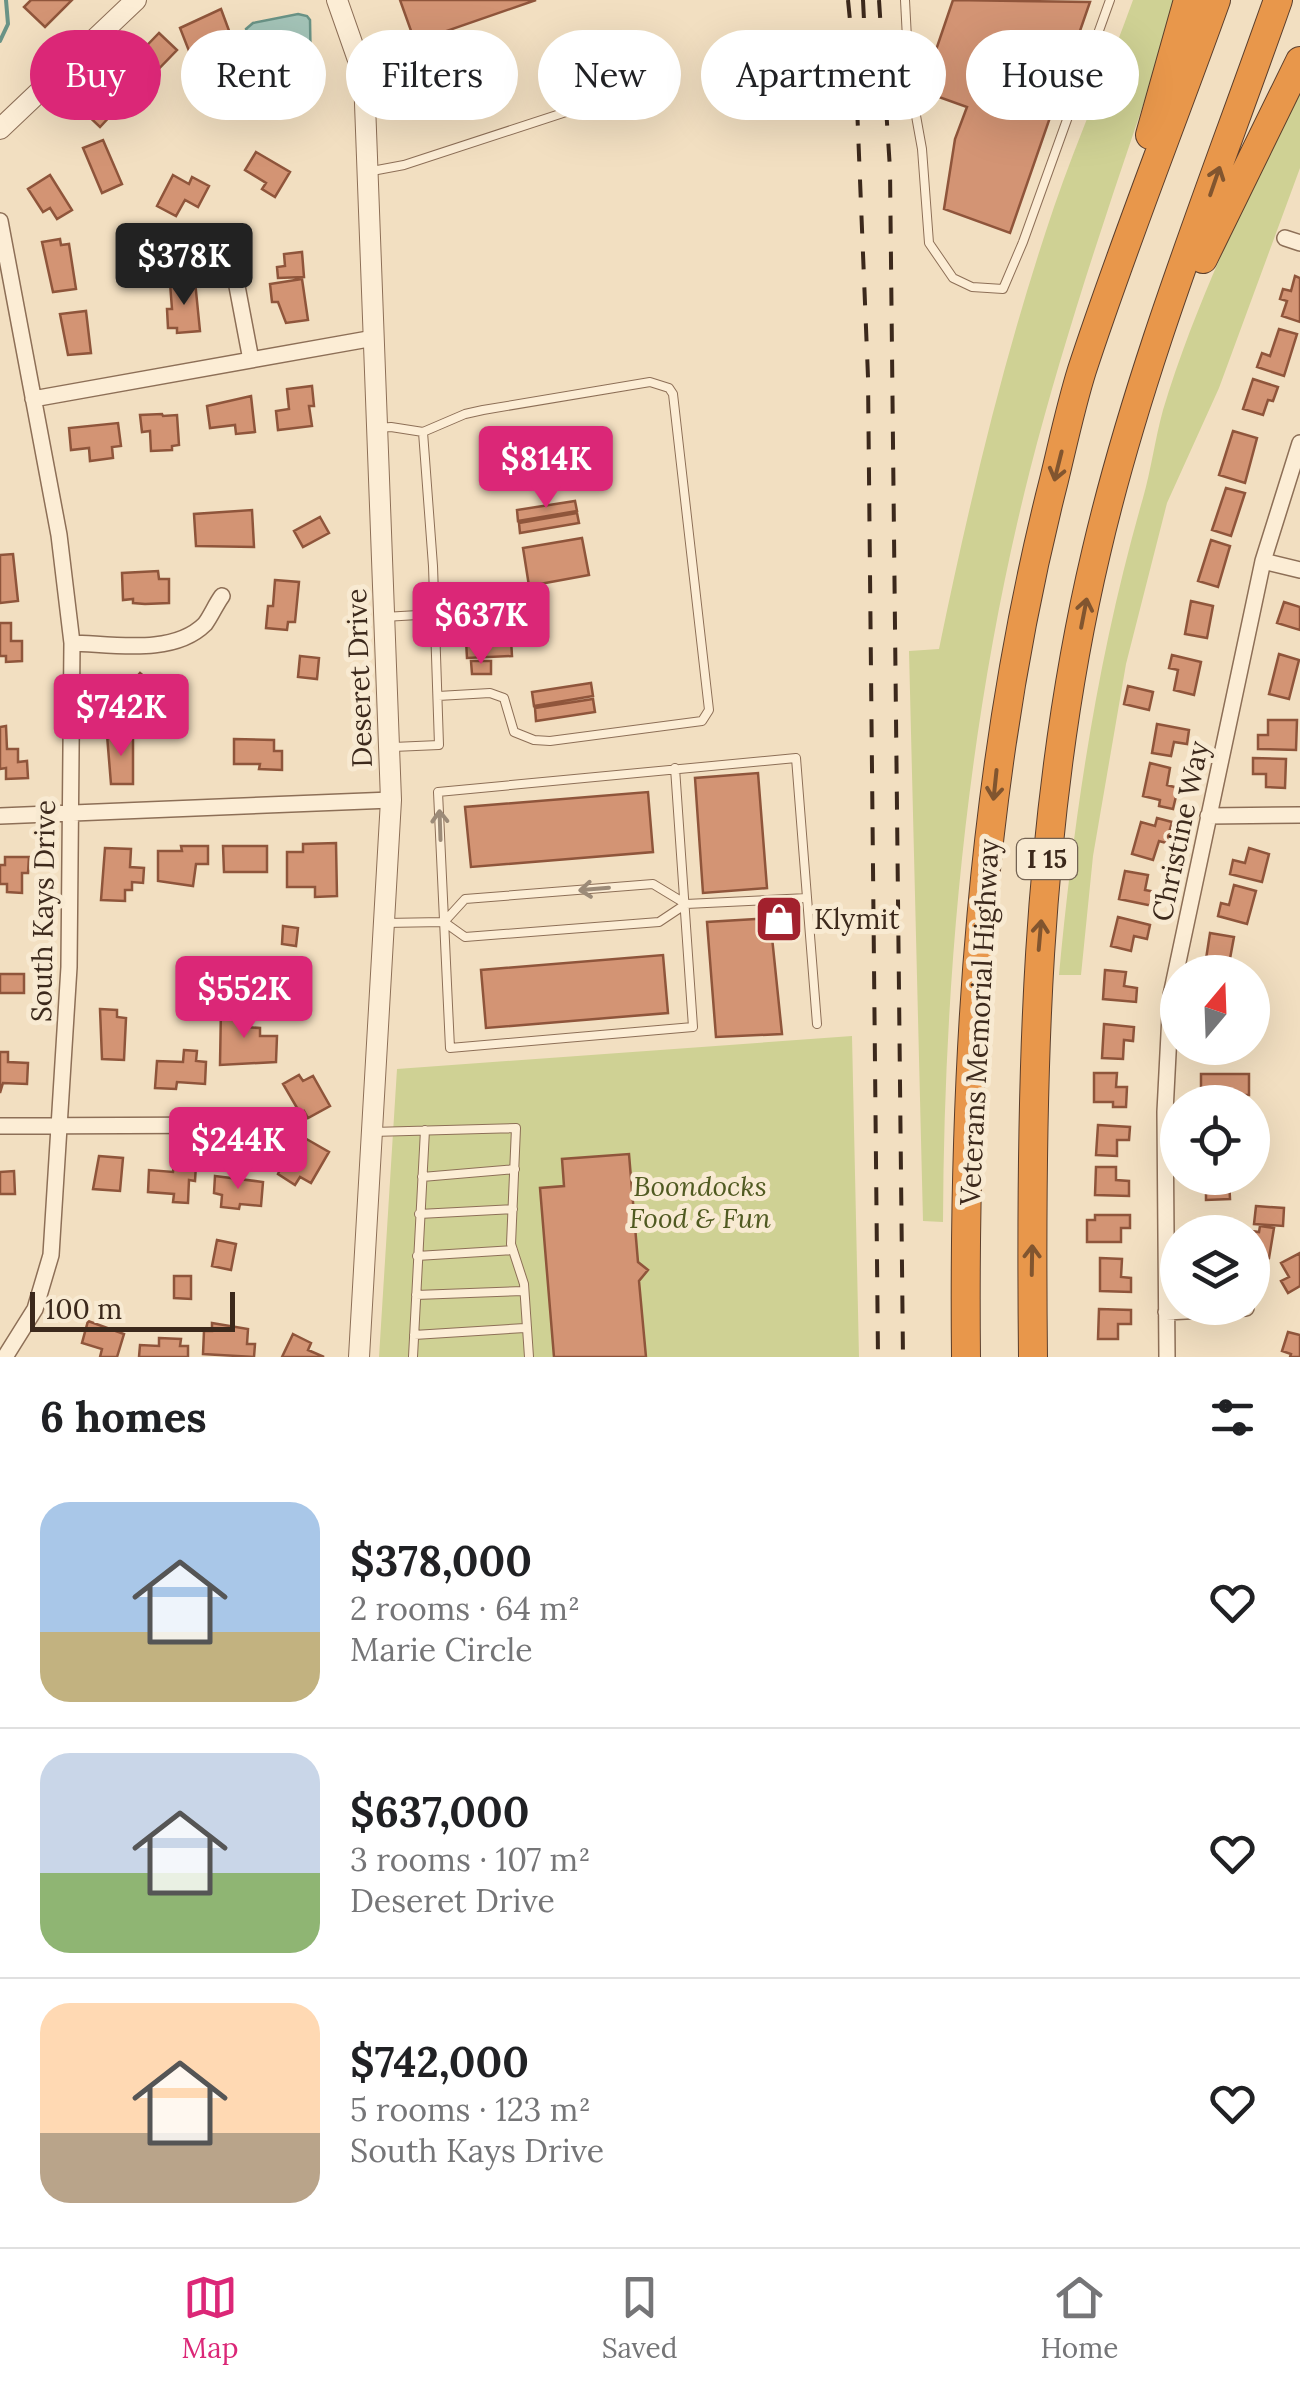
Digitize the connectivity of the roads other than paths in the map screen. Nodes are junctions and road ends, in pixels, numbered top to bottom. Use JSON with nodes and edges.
{"nodes":[{"id":1,"x":136,"y":0,"type":"edge"},
{"id":2,"x":337,"y":0,"type":"edge"},
{"id":3,"x":905,"y":0,"type":"edge"},
{"id":4,"x":1110,"y":0,"type":"edge"},
{"id":5,"x":1188,"y":0,"type":"edge"},
{"id":6,"x":1216,"y":0,"type":"edge"},
{"id":7,"x":1278,"y":0,"type":"edge"},
{"id":8,"x":1300,"y":61,"type":"edge"},
{"id":9,"x":542,"y":120,"type":"edge"},
{"id":10,"x":0,"y":130,"type":"edge"},
{"id":11,"x":368,"y":172,"type":"junction"},
{"id":12,"x":0,"y":221,"type":"edge"},
{"id":13,"x":243,"y":234,"type":"dead end"},
{"id":14,"x":374,"y":338,"type":"junction"},
{"id":15,"x":251,"y":360,"type":"junction"},
{"id":16,"x":1082,"y":372,"type":"junction"},
{"id":17,"x":1148,"y":372,"type":"junction"},
{"id":18,"x":34,"y":399,"type":"junction"},
{"id":19,"x":377,"y":428,"type":"junction"},
{"id":20,"x":422,"y":432,"type":"junction"},
{"id":21,"x":1300,"y":443,"type":"edge"},
{"id":22,"x":1263,"y":561,"type":"junction"},
{"id":23,"x":1300,"y":570,"type":"edge"},
{"id":24,"x":222,"y":596,"type":"dead end"},
{"id":25,"x":457,"y":608,"type":"dead end"},
{"id":26,"x":435,"y":614,"type":"junction"},
{"id":27,"x":384,"y":617,"type":"junction"},
{"id":28,"x":72,"y":644,"type":"junction"},
{"id":29,"x":438,"y":696,"type":"junction"},
{"id":30,"x":389,"y":747,"type":"junction"},
{"id":31,"x":675,"y":768,"type":"junction"},
{"id":32,"x":391,"y":800,"type":"junction"},
{"id":33,"x":70,"y":811,"type":"junction"},
{"id":34,"x":0,"y":816,"type":"edge"},
{"id":35,"x":1208,"y":816,"type":"junction"},
{"id":36,"x":1300,"y":816,"type":"edge"},
{"id":37,"x":806,"y":898,"type":"junction"},
{"id":38,"x":686,"y":904,"type":"junction"},
{"id":39,"x":444,"y":922,"type":"junction"},
{"id":40,"x":384,"y":923,"type":"junction"},
{"id":41,"x":1182,"y":955,"type":"edge"},
{"id":42,"x":817,"y":1024,"type":"dead end"},
{"id":43,"x":1169,"y":1065,"type":"edge"},
{"id":44,"x":59,"y":1123,"type":"junction"},
{"id":45,"x":247,"y":1125,"type":"dead end"},
{"id":46,"x":0,"y":1126,"type":"edge"},
{"id":47,"x":425,"y":1130,"type":"junction"},
{"id":48,"x":372,"y":1132,"type":"junction"},
{"id":49,"x":514,"y":1169,"type":"junction"},
{"id":50,"x":422,"y":1177,"type":"junction"},
{"id":51,"x":513,"y":1209,"type":"junction"},
{"id":52,"x":419,"y":1214,"type":"junction"},
{"id":53,"x":1166,"y":1215,"type":"edge"},
{"id":54,"x":513,"y":1250,"type":"junction"},
{"id":55,"x":417,"y":1256,"type":"junction"},
{"id":56,"x":524,"y":1291,"type":"junction"},
{"id":57,"x":416,"y":1294,"type":"junction"},
{"id":58,"x":1166,"y":1325,"type":"edge"},
{"id":59,"x":525,"y":1328,"type":"junction"},
{"id":60,"x":414,"y":1334,"type":"junction"},
{"id":61,"x":5,"y":1357,"type":"edge"},
{"id":62,"x":360,"y":1357,"type":"edge"},
{"id":63,"x":413,"y":1357,"type":"edge"},
{"id":64,"x":528,"y":1357,"type":"edge"},
{"id":65,"x":966,"y":1357,"type":"edge"},
{"id":66,"x":1032,"y":1357,"type":"edge"},
{"id":67,"x":1166,"y":1357,"type":"edge"}],
"edges":[{"from":1,"to":10,"type":"street"},
{"from":2,"to":11,"type":"street","name":"Deseret Drive"},
{"from":3,"to":4,"type":"lane"},
{"from":5,"to":16,"type":"highway"},
{"from":6,"to":16,"type":"highway","name":"Veterans Memorial Highway","number":"I 15"},
{"from":17,"to":7,"type":"highway","name":"Veterans Memorial Highway","number":"I 15","one_way":true},
{"from":8,"to":17,"type":"highway"},
{"from":9,"to":11,"type":"lane"},
{"from":11,"to":14,"type":"street","name":"Deseret Drive"},
{"from":12,"to":18,"type":"street","name":"South Kays Drive"},
{"from":13,"to":15,"type":"street"},
{"from":14,"to":15,"type":"street"},
{"from":14,"to":19,"type":"street","name":"Deseret Drive"},
{"from":15,"to":18,"type":"street"},
{"from":16,"to":65,"type":"highway","name":"Veterans Memorial Highway","number":"I 15","one_way":true},
{"from":66,"to":17,"type":"highway","name":"Veterans Memorial Highway","number":"I 15","one_way":true},
{"from":18,"to":28,"type":"street","name":"South Kays Drive"},
{"from":19,"to":20,"type":"lane"},
{"from":19,"to":27,"type":"street","name":"Deseret Drive"},
{"from":20,"to":26,"type":"lane"},
{"from":20,"to":29,"type":"lane"},
{"from":21,"to":22,"type":"street","name":"Christine Way"},
{"from":22,"to":23,"type":"street"},
{"from":22,"to":35,"type":"street","name":"Christine Way"},
{"from":24,"to":28,"type":"street"},
{"from":25,"to":26,"type":"lane"},
{"from":26,"to":27,"type":"lane"},
{"from":26,"to":29,"type":"lane"},
{"from":27,"to":30,"type":"street","name":"Deseret Drive"},
{"from":28,"to":33,"type":"street","name":"South Kays Drive"},
{"from":29,"to":30,"type":"lane"},
{"from":30,"to":32,"type":"street","name":"Deseret Drive"},
{"from":31,"to":37,"type":"lane"},
{"from":31,"to":38,"type":"lane"},
{"from":39,"to":31,"type":"lane","one_way":true},
{"from":32,"to":33,"type":"street"},
{"from":32,"to":40,"type":"street","name":"Deseret Drive"},
{"from":33,"to":34,"type":"street"},
{"from":33,"to":44,"type":"street","name":"South Kays Drive"},
{"from":35,"to":36,"type":"street"},
{"from":35,"to":41,"type":"street","name":"Christine Way"},
{"from":37,"to":38,"type":"lane"},
{"from":37,"to":42,"type":"lane"},
{"from":38,"to":39,"type":"lane"},
{"from":38,"to":39,"type":"lane","one_way":true},
{"from":38,"to":39,"type":"lane"},
{"from":39,"to":40,"type":"lane"},
{"from":40,"to":48,"type":"street","name":"Deseret Drive"},
{"from":43,"to":53,"type":"street","name":"Christine Way"},
{"from":44,"to":45,"type":"street"},
{"from":44,"to":46,"type":"street"},
{"from":44,"to":61,"type":"street","name":"South Kays Drive"},
{"from":47,"to":48,"type":"lane"},
{"from":47,"to":49,"type":"lane"},
{"from":47,"to":50,"type":"lane"},
{"from":48,"to":62,"type":"street","name":"Deseret Drive"},
{"from":49,"to":50,"type":"lane"},
{"from":49,"to":51,"type":"lane"},
{"from":50,"to":52,"type":"lane"},
{"from":51,"to":52,"type":"lane"},
{"from":51,"to":54,"type":"lane"},
{"from":52,"to":55,"type":"lane"},
{"from":54,"to":55,"type":"lane"},
{"from":54,"to":56,"type":"lane"},
{"from":55,"to":57,"type":"lane"},
{"from":56,"to":57,"type":"lane"},
{"from":56,"to":59,"type":"lane"},
{"from":57,"to":60,"type":"lane"},
{"from":58,"to":67,"type":"street","name":"Christine Way"},
{"from":59,"to":60,"type":"lane"},
{"from":59,"to":64,"type":"lane"},
{"from":60,"to":63,"type":"lane"}]}
